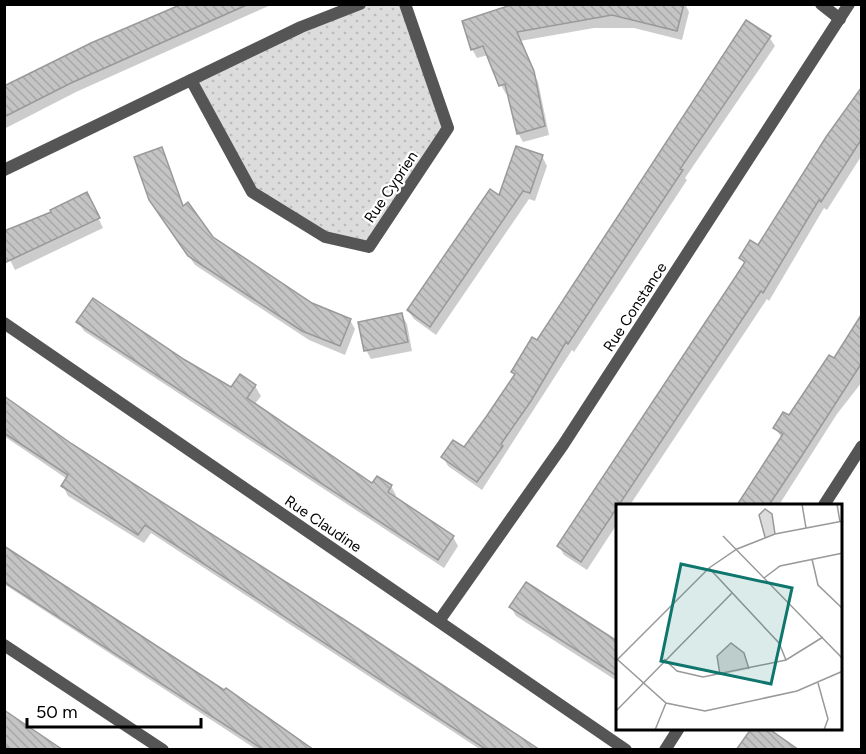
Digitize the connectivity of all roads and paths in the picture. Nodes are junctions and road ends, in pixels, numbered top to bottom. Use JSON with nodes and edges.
{"nodes":[{"id":1,"x":360,"y":4,"type":"edge"},
{"id":2,"x":405,"y":4,"type":"edge"},
{"id":3,"x":821,"y":4,"type":"edge"},
{"id":4,"x":849,"y":4,"type":"edge"},
{"id":5,"x":840,"y":19,"type":"junction"},
{"id":6,"x":191,"y":80,"type":"junction"},
{"id":7,"x":4,"y":170,"type":"edge"},
{"id":8,"x":4,"y":322,"type":"edge"},
{"id":9,"x":861,"y":446,"type":"edge"},
{"id":10,"x":825,"y":504,"type":"edge"},
{"id":11,"x":439,"y":621,"type":"junction"},
{"id":12,"x":4,"y":645,"type":"edge"},
{"id":13,"x":678,"y":730,"type":"edge"},
{"id":14,"x":163,"y":750,"type":"edge"},
{"id":15,"x":626,"y":750,"type":"edge"},
{"id":16,"x":665,"y":750,"type":"edge"}],
"edges":[{"from":1,"to":6,"type":"street"},
{"from":2,"to":6,"type":"street","name":"Rue Cyprien"},
{"from":3,"to":5,"type":"street"},
{"from":4,"to":5,"type":"street","name":"Rue Constance"},
{"from":5,"to":11,"type":"street","name":"Rue Constance"},
{"from":6,"to":7,"type":"street"},
{"from":8,"to":11,"type":"street","name":"Rue Claudine"},
{"from":9,"to":10,"type":"street"},
{"from":11,"to":15,"type":"street","name":"Rue Claudine"},
{"from":12,"to":14,"type":"street"},
{"from":13,"to":16,"type":"street"}]}
